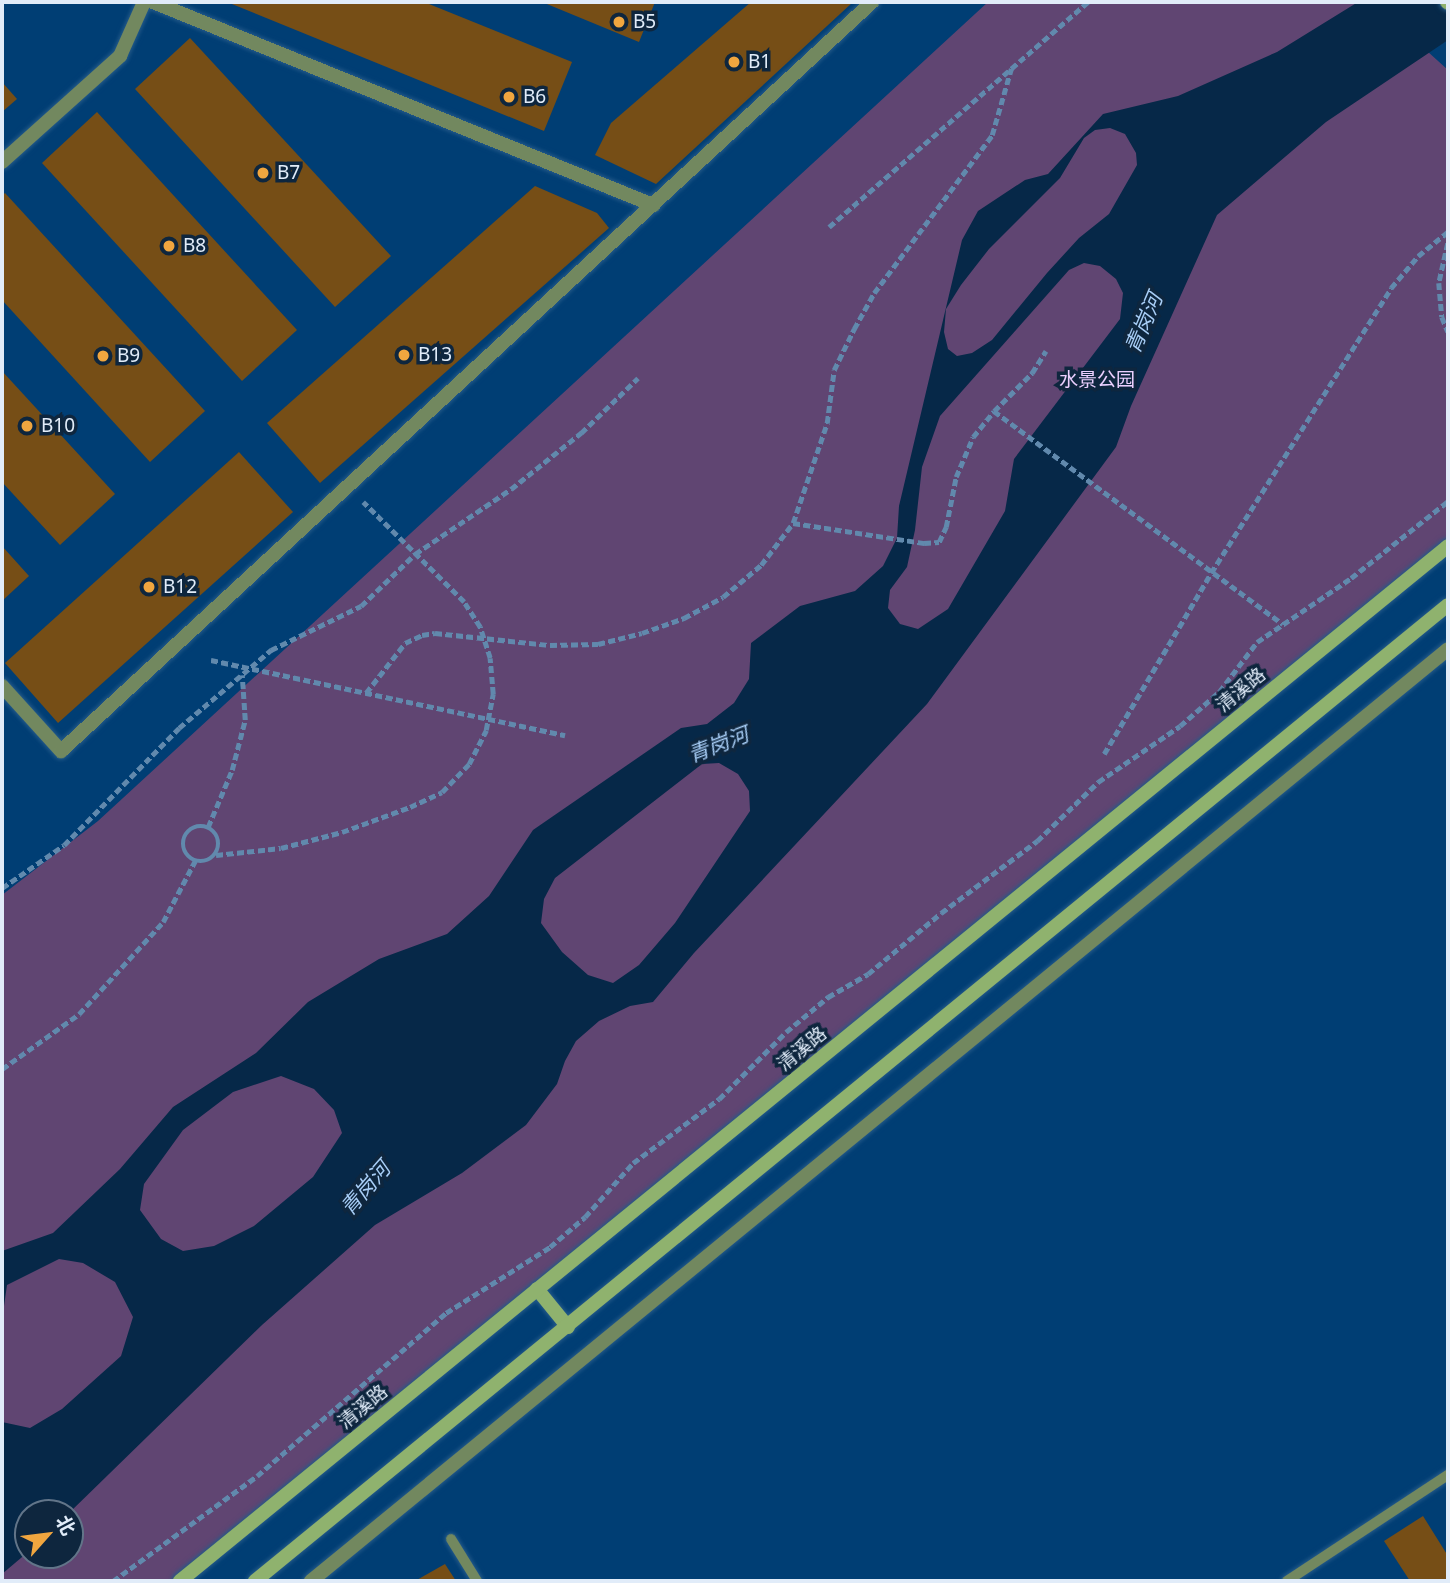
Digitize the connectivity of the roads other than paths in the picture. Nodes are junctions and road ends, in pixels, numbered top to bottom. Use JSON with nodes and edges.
{"nodes":[{"id":1,"x":144,"y":2,"type":"edge"},
{"id":2,"x":153,"y":2,"type":"edge"},
{"id":3,"x":872,"y":2,"type":"edge"},
{"id":4,"x":2,"y":162,"type":"edge"},
{"id":5,"x":653,"y":205,"type":"junction"},
{"id":6,"x":1448,"y":546,"type":"edge"},
{"id":7,"x":1448,"y":605,"type":"edge"},
{"id":8,"x":1448,"y":649,"type":"edge"},
{"id":9,"x":2,"y":685,"type":"edge"},
{"id":10,"x":537,"y":1289,"type":"junction"},
{"id":11,"x":568,"y":1327,"type":"junction"},
{"id":12,"x":1445,"y":1477,"type":"edge"},
{"id":13,"x":1448,"y":1490,"type":"edge"},
{"id":14,"x":451,"y":1539,"type":"dead end"},
{"id":15,"x":1302,"y":1571,"type":"junction"},
{"id":16,"x":180,"y":1581,"type":"edge"},
{"id":17,"x":255,"y":1581,"type":"edge"},
{"id":18,"x":311,"y":1581,"type":"edge"},
{"id":19,"x":477,"y":1581,"type":"edge"},
{"id":20,"x":1287,"y":1581,"type":"edge"},
{"id":21,"x":1309,"y":1581,"type":"edge"}],
"edges":[{"from":1,"to":4,"type":"street"},
{"from":2,"to":5,"type":"street"},
{"from":3,"to":5,"type":"street"},
{"from":5,"to":9,"type":"street"},
{"from":6,"to":10,"type":"main road","name":"清溪路"},
{"from":7,"to":11,"type":"main road"},
{"from":8,"to":18,"type":"street"},
{"from":10,"to":11,"type":"main road"},
{"from":10,"to":16,"type":"main road","name":"清溪路"},
{"from":11,"to":17,"type":"main road"},
{"from":12,"to":13,"type":"lane"},
{"from":12,"to":15,"type":"lane"},
{"from":14,"to":19,"type":"lane"},
{"from":15,"to":20,"type":"lane"},
{"from":15,"to":21,"type":"lane"}]}
